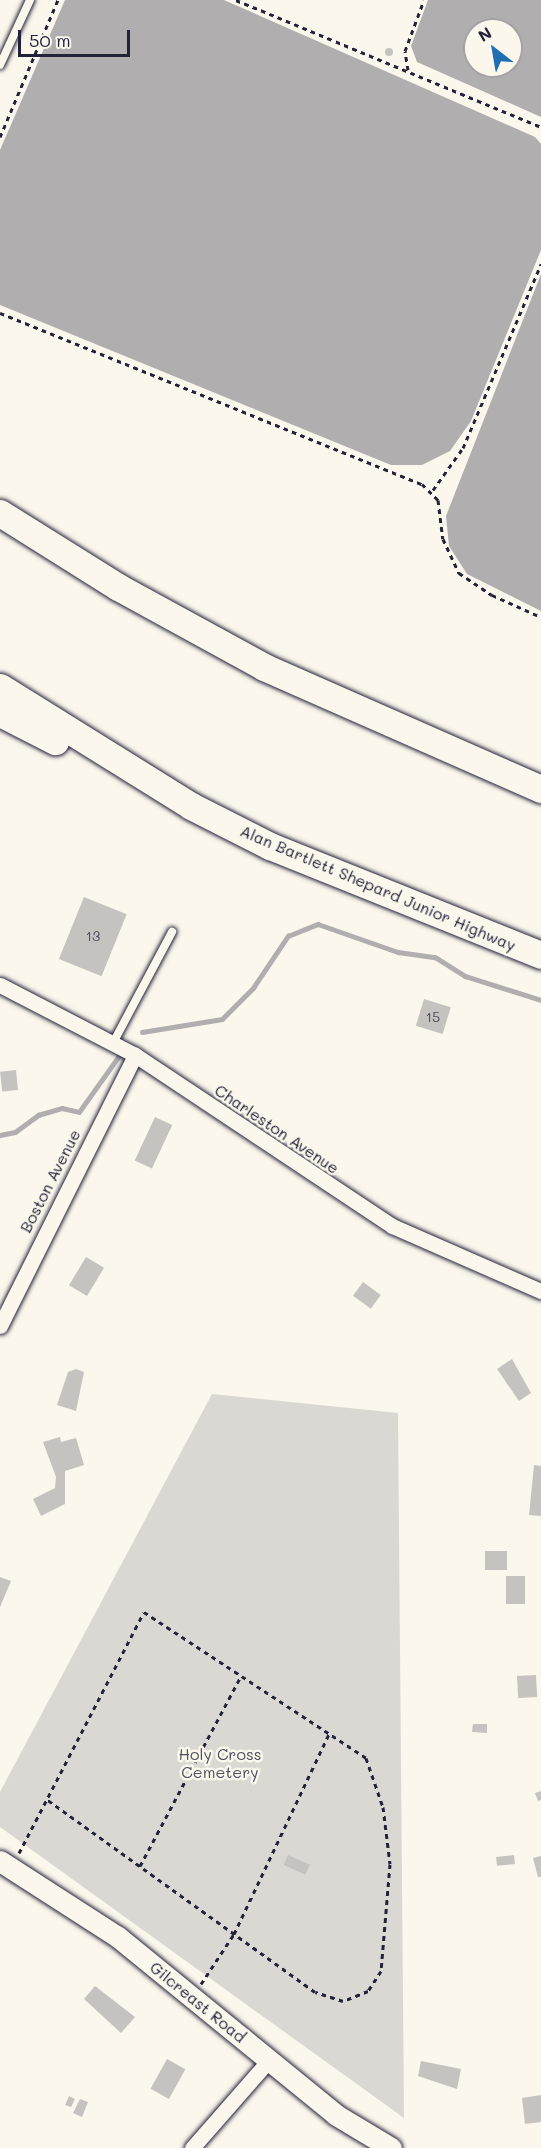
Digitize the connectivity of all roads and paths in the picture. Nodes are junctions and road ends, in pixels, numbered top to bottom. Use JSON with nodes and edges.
{"nodes":[{"id":1,"x":30,"y":0,"type":"edge"},
{"id":2,"x":58,"y":0,"type":"edge"},
{"id":3,"x":236,"y":0,"type":"edge"},
{"id":4,"x":424,"y":0,"type":"edge"},
{"id":5,"x":0,"y":65,"type":"edge"},
{"id":6,"x":408,"y":70,"type":"junction"},
{"id":7,"x":541,"y":127,"type":"edge"},
{"id":8,"x":0,"y":137,"type":"edge"},
{"id":9,"x":541,"y":264,"type":"edge"},
{"id":10,"x":0,"y":313,"type":"edge"},
{"id":11,"x":433,"y":490,"type":"junction"},
{"id":12,"x":0,"y":497,"type":"edge"},
{"id":13,"x":0,"y":513,"type":"edge"},
{"id":14,"x":64,"y":555,"type":"junction"},
{"id":15,"x":541,"y":617,"type":"edge"},
{"id":16,"x":0,"y":687,"type":"edge"},
{"id":17,"x":0,"y":713,"type":"edge"},
{"id":18,"x":541,"y":789,"type":"edge"},
{"id":19,"x":191,"y":806,"type":"junction"},
{"id":20,"x":172,"y":932,"type":"dead end"},
{"id":21,"x":541,"y":955,"type":"edge"},
{"id":22,"x":0,"y":985,"type":"edge"},
{"id":23,"x":112,"y":1043,"type":"junction"},
{"id":24,"x":135,"y":1055,"type":"junction"},
{"id":25,"x":541,"y":1291,"type":"edge"},
{"id":26,"x":0,"y":1326,"type":"edge"},
{"id":27,"x":240,"y":1676,"type":"junction"},
{"id":28,"x":329,"y":1734,"type":"junction"},
{"id":29,"x":46,"y":1799,"type":"junction"},
{"id":30,"x":6,"y":1864,"type":"edge"},
{"id":31,"x":140,"y":1866,"type":"junction"},
{"id":32,"x":234,"y":1934,"type":"junction"},
{"id":33,"x":194,"y":1996,"type":"junction"},
{"id":34,"x":269,"y":2060,"type":"junction"},
{"id":35,"x":192,"y":2148,"type":"edge"},
{"id":36,"x":392,"y":2148,"type":"edge"}],
"edges":[{"from":1,"to":5,"type":"lane"},
{"from":2,"to":8,"type":"path"},
{"from":3,"to":6,"type":"path"},
{"from":4,"to":6,"type":"path"},
{"from":6,"to":7,"type":"path"},
{"from":9,"to":11,"type":"path"},
{"from":10,"to":11,"type":"path"},
{"from":11,"to":15,"type":"path"},
{"from":12,"to":14,"type":"highway"},
{"from":13,"to":14,"type":"highway"},
{"from":14,"to":18,"type":"highway"},
{"from":16,"to":19,"type":"highway","name":"Alan Bartlett Shepard Junior Highway"},
{"from":17,"to":19,"type":"highway"},
{"from":19,"to":21,"type":"highway","name":"Alan Bartlett Shepard Junior Highway"},
{"from":20,"to":23,"type":"lane"},
{"from":22,"to":23,"type":"street","name":"Charleston Avenue"},
{"from":23,"to":24,"type":"street","name":"Charleston Avenue"},
{"from":24,"to":25,"type":"street","name":"Charleston Avenue"},
{"from":24,"to":26,"type":"street","name":"Boston Avenue"},
{"from":27,"to":28,"type":"path"},
{"from":27,"to":29,"type":"path"},
{"from":27,"to":31,"type":"path"},
{"from":28,"to":32,"type":"path"},
{"from":28,"to":32,"type":"path"},
{"from":29,"to":30,"type":"path"},
{"from":29,"to":31,"type":"path"},
{"from":30,"to":33,"type":"street","name":"Gilcreast Road"},
{"from":31,"to":32,"type":"path"},
{"from":32,"to":33,"type":"path"},
{"from":33,"to":34,"type":"street","name":"Gilcreast Road"},
{"from":34,"to":35,"type":"street"},
{"from":34,"to":36,"type":"street","name":"Gilcreast Road"}]}
